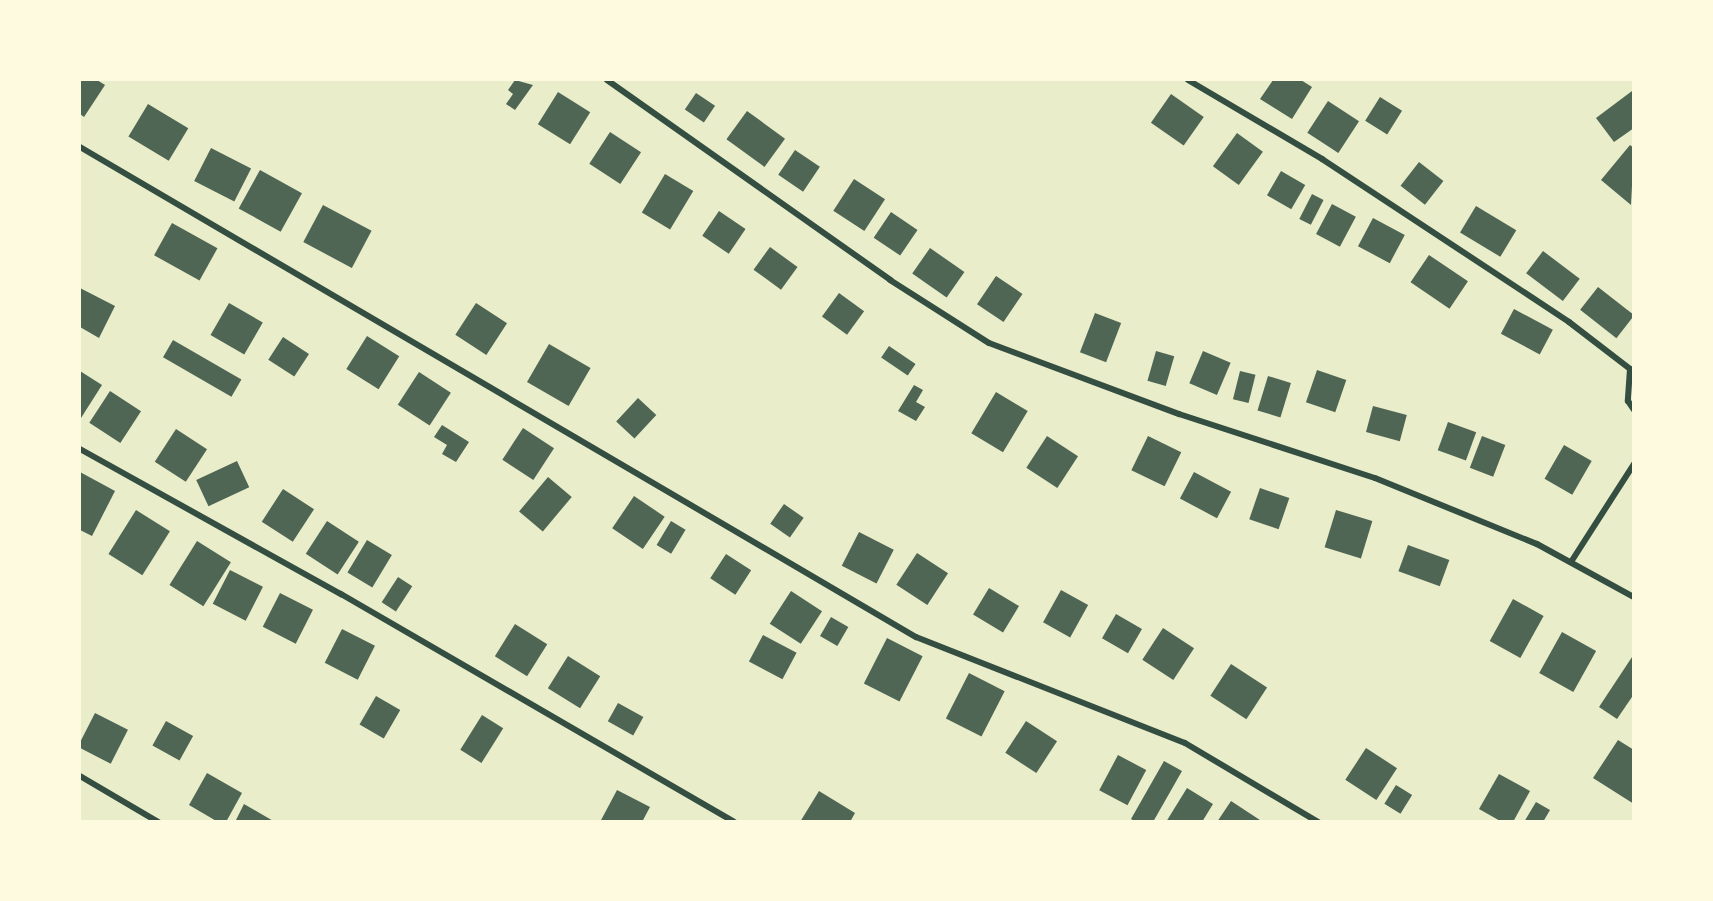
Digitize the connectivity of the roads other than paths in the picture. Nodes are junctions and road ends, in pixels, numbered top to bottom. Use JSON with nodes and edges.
{"nodes":[{"id":1,"x":607,"y":80,"type":"edge"},
{"id":2,"x":1188,"y":80,"type":"edge"},
{"id":3,"x":80,"y":147,"type":"edge"},
{"id":4,"x":1634,"y":410,"type":"edge"},
{"id":5,"x":80,"y":449,"type":"edge"},
{"id":6,"x":1634,"y":464,"type":"edge"},
{"id":7,"x":1570,"y":562,"type":"junction"},
{"id":8,"x":1634,"y":597,"type":"edge"},
{"id":9,"x":80,"y":776,"type":"edge"},
{"id":10,"x":158,"y":822,"type":"edge"},
{"id":11,"x":734,"y":822,"type":"edge"},
{"id":12,"x":1318,"y":822,"type":"edge"}],
"edges":[{"from":1,"to":7,"type":"street"},
{"from":2,"to":4,"type":"street"},
{"from":3,"to":12,"type":"street"},
{"from":5,"to":11,"type":"street"},
{"from":6,"to":7,"type":"street"},
{"from":7,"to":8,"type":"street"},
{"from":9,"to":10,"type":"street"}]}
